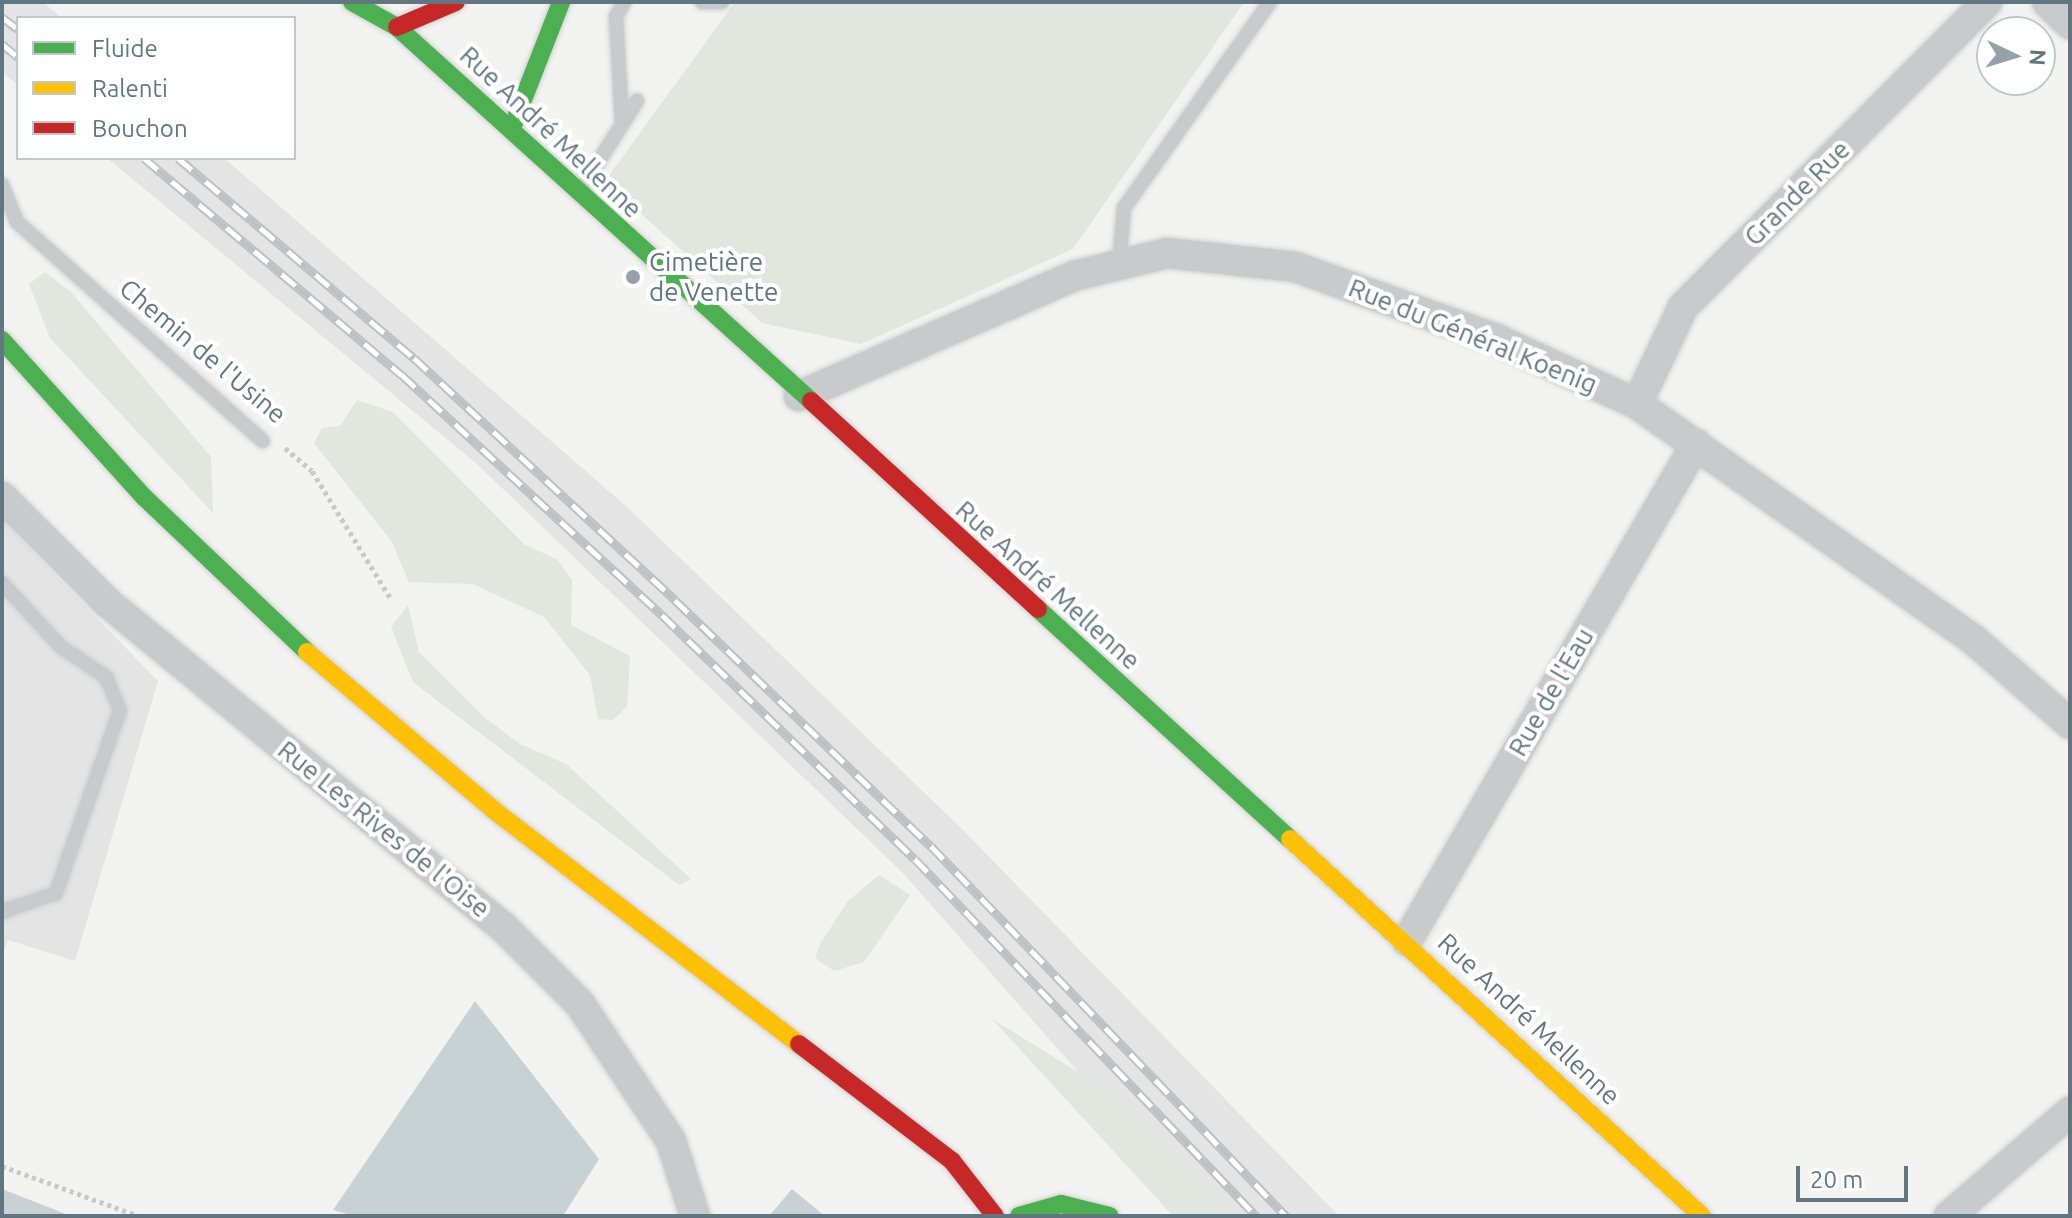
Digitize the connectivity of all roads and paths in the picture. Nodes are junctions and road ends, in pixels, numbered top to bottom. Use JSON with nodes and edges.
{"nodes":[{"id":1,"x":352,"y":2,"type":"edge"},
{"id":2,"x":456,"y":2,"type":"edge"},
{"id":3,"x":561,"y":2,"type":"edge"},
{"id":4,"x":624,"y":2,"type":"edge"},
{"id":5,"x":702,"y":2,"type":"edge"},
{"id":6,"x":722,"y":2,"type":"edge"},
{"id":7,"x":1270,"y":2,"type":"edge"},
{"id":8,"x":1987,"y":2,"type":"edge"},
{"id":9,"x":2047,"y":2,"type":"edge"},
{"id":10,"x":2070,"y":24,"type":"edge"},
{"id":11,"x":397,"y":27,"type":"junction"},
{"id":12,"x":637,"y":101,"type":"dead end"},
{"id":13,"x":622,"y":124,"type":"junction"},
{"id":14,"x":512,"y":128,"type":"junction"},
{"id":15,"x":2,"y":185,"type":"edge"},
{"id":16,"x":578,"y":193,"type":"junction"},
{"id":17,"x":1119,"y":266,"type":"junction"},
{"id":18,"x":2,"y":340,"type":"edge"},
{"id":19,"x":799,"y":396,"type":"junction"},
{"id":20,"x":1637,"y":404,"type":"junction"},
{"id":21,"x":263,"y":441,"type":"joint"},
{"id":22,"x":1696,"y":444,"type":"junction"},
{"id":23,"x":2,"y":497,"type":"edge"},
{"id":24,"x":2,"y":583,"type":"edge"},
{"id":25,"x":391,"y":599,"type":"dead end"},
{"id":26,"x":2070,"y":724,"type":"edge"},
{"id":27,"x":2,"y":912,"type":"edge"},
{"id":28,"x":1407,"y":941,"type":"junction"},
{"id":29,"x":2070,"y":1112,"type":"edge"},
{"id":30,"x":2,"y":1166,"type":"edge"},
{"id":31,"x":139,"y":1216,"type":"edge"},
{"id":32,"x":695,"y":1216,"type":"edge"},
{"id":33,"x":995,"y":1216,"type":"edge"},
{"id":34,"x":1019,"y":1216,"type":"edge"},
{"id":35,"x":1110,"y":1216,"type":"edge"},
{"id":36,"x":1702,"y":1216,"type":"edge"},
{"id":37,"x":1949,"y":1216,"type":"edge"}],
"edges":[{"from":1,"to":11,"type":"street","name":"Rue André Mellenne"},
{"from":2,"to":11,"type":"street"},
{"from":3,"to":14,"type":"street"},
{"from":4,"to":13,"type":"lane"},
{"from":5,"to":6,"type":"lane"},
{"from":7,"to":17,"type":"lane"},
{"from":8,"to":20,"type":"street","name":"Grande Rue"},
{"from":9,"to":10,"type":"street"},
{"from":11,"to":14,"type":"street","name":"Rue André Mellenne"},
{"from":12,"to":13,"type":"lane"},
{"from":13,"to":16,"type":"lane"},
{"from":14,"to":16,"type":"street","name":"Rue André Mellenne"},
{"from":15,"to":21,"type":"lane","name":"Chemin de l'Usine"},
{"from":16,"to":19,"type":"street","name":"Rue André Mellenne"},
{"from":17,"to":19,"type":"street","name":"Rue du Général Koenig"},
{"from":17,"to":20,"type":"street","name":"Rue du Général Koenig"},
{"from":18,"to":33,"type":"street"},
{"from":19,"to":28,"type":"street","name":"Rue André Mellenne"},
{"from":20,"to":22,"type":"street","name":"Rue du Général Koenig"},
{"from":21,"to":25,"type":"path","name":"Chemin de l'Usine"},
{"from":22,"to":26,"type":"street","name":"Rue du Général Koenig"},
{"from":22,"to":28,"type":"street","name":"Rue de l'Eau"},
{"from":23,"to":32,"type":"street","name":"Rue Les Rives de l'Oise"},
{"from":24,"to":27,"type":"lane"},
{"from":28,"to":36,"type":"street","name":"Rue André Mellenne"},
{"from":29,"to":37,"type":"street"},
{"from":30,"to":31,"type":"path"},
{"from":34,"to":35,"type":"street"}]}
